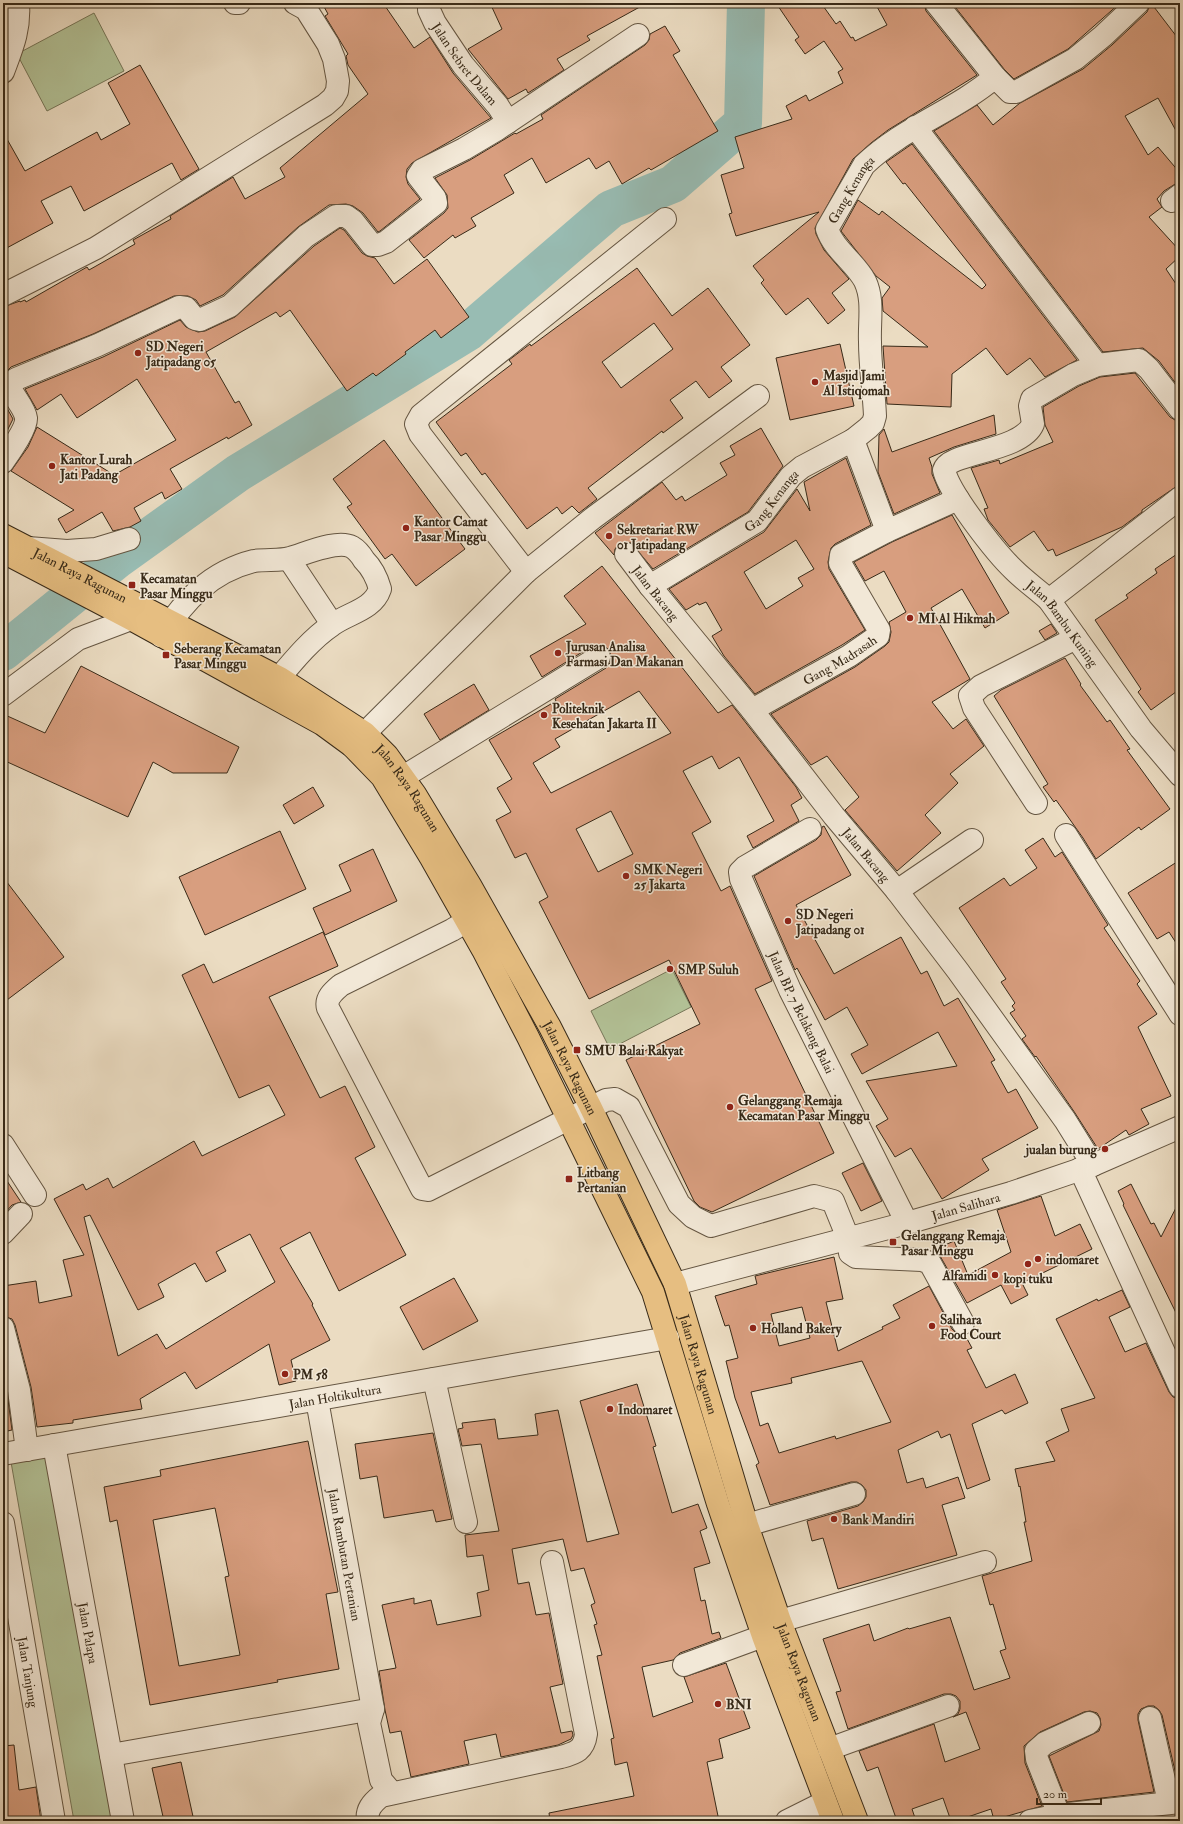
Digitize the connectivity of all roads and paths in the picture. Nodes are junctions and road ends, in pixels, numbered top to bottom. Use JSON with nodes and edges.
{"nodes":[{"id":1,"x":18,"y":3,"type":"edge"},
{"id":2,"x":235,"y":3,"type":"edge"},
{"id":3,"x":239,"y":3,"type":"edge"},
{"id":4,"x":295,"y":3,"type":"edge"},
{"id":5,"x":429,"y":3,"type":"edge"},
{"id":6,"x":936,"y":3,"type":"edge"},
{"id":7,"x":1138,"y":3,"type":"edge"},
{"id":8,"x":638,"y":35,"type":"dead end"},
{"id":9,"x":3,"y":72,"type":"edge"},
{"id":10,"x":995,"y":77,"type":"junction"},
{"id":11,"x":508,"y":122,"type":"junction"},
{"id":12,"x":915,"y":127,"type":"junction"},
{"id":13,"x":666,"y":219,"type":"dead end"},
{"id":14,"x":3,"y":294,"type":"edge"},
{"id":15,"x":1097,"y":365,"type":"junction"},
{"id":16,"x":758,"y":396,"type":"dead end"},
{"id":17,"x":1180,"y":409,"type":"edge"},
{"id":18,"x":853,"y":440,"type":"junction"},
{"id":19,"x":3,"y":462,"type":"edge"},
{"id":20,"x":1180,"y":498,"type":"edge"},
{"id":21,"x":958,"y":499,"type":"junction"},
{"id":22,"x":887,"y":531,"type":"junction"},
{"id":23,"x":3,"y":535,"type":"edge"},
{"id":24,"x":129,"y":539,"type":"dead end"},
{"id":25,"x":27,"y":548,"type":"junction"},
{"id":26,"x":3,"y":552,"type":"edge"},
{"id":27,"x":626,"y":554,"type":"dead end"},
{"id":28,"x":289,"y":559,"type":"junction"},
{"id":29,"x":44,"y":566,"type":"junction"},
{"id":30,"x":526,"y":572,"type":"junction"},
{"id":31,"x":650,"y":586,"type":"junction"},
{"id":32,"x":1049,"y":600,"type":"junction"},
{"id":33,"x":138,"y":613,"type":"junction"},
{"id":34,"x":332,"y":624,"type":"junction"},
{"id":35,"x":166,"y":629,"type":"junction"},
{"id":36,"x":1076,"y":638,"type":"junction"},
{"id":37,"x":599,"y":657,"type":"dead end"},
{"id":38,"x":273,"y":685,"type":"junction"},
{"id":39,"x":3,"y":695,"type":"edge"},
{"id":40,"x":752,"y":710,"type":"junction"},
{"id":41,"x":359,"y":740,"type":"junction"},
{"id":42,"x":1180,"y":775,"type":"edge"},
{"id":43,"x":403,"y":777,"type":"junction"},
{"id":44,"x":1036,"y":803,"type":"dead end"},
{"id":45,"x":810,"y":829,"type":"dead end"},
{"id":46,"x":1066,"y":835,"type":"dead end"},
{"id":47,"x":972,"y":840,"type":"dead end"},
{"id":48,"x":897,"y":891,"type":"junction"},
{"id":49,"x":476,"y":916,"type":"junction"},
{"id":50,"x":1180,"y":1014,"type":"edge"},
{"id":51,"x":591,"y":1108,"type":"junction"},
{"id":52,"x":569,"y":1119,"type":"junction"},
{"id":53,"x":1180,"y":1127,"type":"edge"},
{"id":54,"x":3,"y":1145,"type":"edge"},
{"id":55,"x":1087,"y":1167,"type":"junction"},
{"id":56,"x":35,"y":1195,"type":"dead end"},
{"id":57,"x":21,"y":1214,"type":"dead end"},
{"id":58,"x":907,"y":1223,"type":"junction"},
{"id":59,"x":3,"y":1233,"type":"edge"},
{"id":60,"x":848,"y":1238,"type":"junction"},
{"id":61,"x":675,"y":1284,"type":"junction"},
{"id":62,"x":963,"y":1323,"type":"dead end"},
{"id":63,"x":3,"y":1328,"type":"edge"},
{"id":64,"x":668,"y":1338,"type":"junction"},
{"id":65,"x":434,"y":1379,"type":"junction"},
{"id":66,"x":1180,"y":1386,"type":"edge"},
{"id":67,"x":317,"y":1400,"type":"junction"},
{"id":68,"x":54,"y":1445,"type":"junction"},
{"id":69,"x":27,"y":1450,"type":"junction"},
{"id":70,"x":3,"y":1454,"type":"edge"},
{"id":71,"x":854,"y":1494,"type":"dead end"},
{"id":72,"x":466,"y":1522,"type":"dead end"},
{"id":73,"x":3,"y":1523,"type":"edge"},
{"id":74,"x":747,"y":1525,"type":"junction"},
{"id":75,"x":552,"y":1562,"type":"dead end"},
{"id":76,"x":985,"y":1562,"type":"dead end"},
{"id":77,"x":780,"y":1621,"type":"junction"},
{"id":78,"x":763,"y":1636,"type":"junction"},
{"id":79,"x":684,"y":1665,"type":"dead end"},
{"id":80,"x":948,"y":1706,"type":"dead end"},
{"id":81,"x":373,"y":1709,"type":"junction"},
{"id":82,"x":1150,"y":1718,"type":"dead end"},
{"id":83,"x":1089,"y":1723,"type":"dead end"},
{"id":84,"x":829,"y":1749,"type":"junction"},
{"id":85,"x":111,"y":1755,"type":"junction"},
{"id":86,"x":392,"y":1793,"type":"junction"},
{"id":87,"x":1175,"y":1802,"type":"edge"},
{"id":88,"x":829,"y":1811,"type":"edge"},
{"id":89,"x":1059,"y":1815,"type":"junction"},
{"id":90,"x":54,"y":1821,"type":"edge"},
{"id":91,"x":123,"y":1821,"type":"edge"},
{"id":92,"x":368,"y":1821,"type":"edge"},
{"id":93,"x":787,"y":1821,"type":"edge"},
{"id":94,"x":857,"y":1821,"type":"edge"},
{"id":95,"x":1030,"y":1821,"type":"edge"}],
"edges":[{"from":1,"to":9,"type":"street"},
{"from":2,"to":3,"type":"street"},
{"from":4,"to":14,"type":"street"},
{"from":5,"to":11,"type":"street","name":"Jalan Sebret Dalam"},
{"from":6,"to":10,"type":"street"},
{"from":7,"to":10,"type":"street"},
{"from":8,"to":11,"type":"street"},
{"from":10,"to":12,"type":"street","name":"Gang Kenanga"},
{"from":11,"to":19,"type":"street"},
{"from":12,"to":15,"type":"street"},
{"from":12,"to":18,"type":"street","name":"Gang Kenanga"},
{"from":13,"to":30,"type":"street"},
{"from":15,"to":17,"type":"street"},
{"from":15,"to":21,"type":"street","name":"Jalan Bambu Kuning"},
{"from":16,"to":30,"type":"street"},
{"from":18,"to":22,"type":"street"},
{"from":18,"to":31,"type":"street","name":"Gang Kenanga"},
{"from":20,"to":32,"type":"street"},
{"from":21,"to":22,"type":"street"},
{"from":21,"to":32,"type":"street","name":"Jalan Bambu Kuning"},
{"from":22,"to":40,"type":"street","name":"Gang Madrasah"},
{"from":23,"to":25,"type":"main road","name":"Jalan Raya Ragunan"},
{"from":24,"to":25,"type":"street"},
{"from":25,"to":29,"type":"main road","name":"Jalan Raya Ragunan"},
{"from":26,"to":29,"type":"main road","name":"Jalan Raya Ragunan"},
{"from":27,"to":31,"type":"street","name":"Jalan Bacang"},
{"from":28,"to":34,"type":"street"},
{"from":28,"to":34,"type":"street"},
{"from":28,"to":35,"type":"street"},
{"from":29,"to":33,"type":"main road","name":"Jalan Raya Ragunan"},
{"from":30,"to":41,"type":"street"},
{"from":31,"to":40,"type":"street","name":"Jalan Bacang"},
{"from":32,"to":36,"type":"street","name":"Jalan Bambu Kuning"},
{"from":33,"to":35,"type":"main road","name":"Jalan Raya Ragunan"},
{"from":33,"to":39,"type":"street"},
{"from":34,"to":38,"type":"street"},
{"from":35,"to":38,"type":"main road","name":"Jalan Raya Ragunan"},
{"from":36,"to":42,"type":"street","name":"Jalan Bambu Kuning"},
{"from":36,"to":44,"type":"street"},
{"from":37,"to":43,"type":"street"},
{"from":38,"to":41,"type":"main road","name":"Jalan Raya Ragunan"},
{"from":40,"to":48,"type":"street","name":"Jalan Bacang"},
{"from":41,"to":43,"type":"main road","name":"Jalan Raya Ragunan"},
{"from":41,"to":49,"type":"main road","name":"Jalan Raya Ragunan"},
{"from":43,"to":49,"type":"main road","name":"Jalan Raya Ragunan"},
{"from":45,"to":58,"type":"street","name":"Jalan BP. 7 Belakang Balai"},
{"from":46,"to":50,"type":"street"},
{"from":47,"to":48,"type":"street"},
{"from":48,"to":55,"type":"street","name":"Jalan Bacang"},
{"from":49,"to":51,"type":"main road","name":"Jalan Raya Ragunan"},
{"from":49,"to":52,"type":"main road","name":"Jalan Raya Ragunan"},
{"from":49,"to":52,"type":"street"},
{"from":51,"to":52,"type":"street"},
{"from":51,"to":60,"type":"street"},
{"from":51,"to":61,"type":"main road","name":"Jalan Raya Ragunan"},
{"from":52,"to":64,"type":"main road","name":"Jalan Raya Ragunan"},
{"from":53,"to":55,"type":"street","name":"Jalan Salihara"},
{"from":54,"to":56,"type":"street"},
{"from":55,"to":58,"type":"street","name":"Jalan Salihara"},
{"from":55,"to":66,"type":"street","name":"Jalan Bacang"},
{"from":57,"to":59,"type":"street"},
{"from":58,"to":60,"type":"street","name":"Jalan Salihara"},
{"from":60,"to":61,"type":"street","name":"Jalan Salihara"},
{"from":60,"to":62,"type":"street"},
{"from":61,"to":74,"type":"main road","name":"Jalan Raya Ragunan"},
{"from":63,"to":69,"type":"street"},
{"from":64,"to":65,"type":"street","name":"Jalan Holtikultura"},
{"from":64,"to":78,"type":"main road","name":"Jalan Raya Ragunan"},
{"from":65,"to":67,"type":"street","name":"Jalan Holtikultura"},
{"from":65,"to":72,"type":"street"},
{"from":67,"to":68,"type":"street","name":"Jalan Holtikultura"},
{"from":67,"to":81,"type":"street","name":"Jalan Rambutan Pertanian"},
{"from":68,"to":69,"type":"street","name":"Jalan Holtikultura"},
{"from":68,"to":85,"type":"street","name":"Jalan Palapa"},
{"from":69,"to":70,"type":"street","name":"Jalan Holtikultura"},
{"from":71,"to":74,"type":"street"},
{"from":73,"to":90,"type":"street","name":"Jalan Tanjung"},
{"from":74,"to":77,"type":"main road","name":"Jalan Raya Ragunan"},
{"from":75,"to":86,"type":"street"},
{"from":76,"to":77,"type":"street"},
{"from":77,"to":84,"type":"main road","name":"Jalan Raya Ragunan"},
{"from":78,"to":79,"type":"street"},
{"from":78,"to":88,"type":"main road","name":"Jalan Raya Ragunan"},
{"from":80,"to":84,"type":"street"},
{"from":81,"to":85,"type":"street"},
{"from":81,"to":86,"type":"street","name":"Jalan Rambutan Pertanian"},
{"from":82,"to":87,"type":"street"},
{"from":83,"to":89,"type":"street"},
{"from":84,"to":94,"type":"main road","name":"Jalan Raya Ragunan"},
{"from":85,"to":91,"type":"street","name":"Jalan Palapa"},
{"from":86,"to":92,"type":"street"},
{"from":87,"to":89,"type":"street"},
{"from":88,"to":93,"type":"street"},
{"from":89,"to":95,"type":"street"}]}
